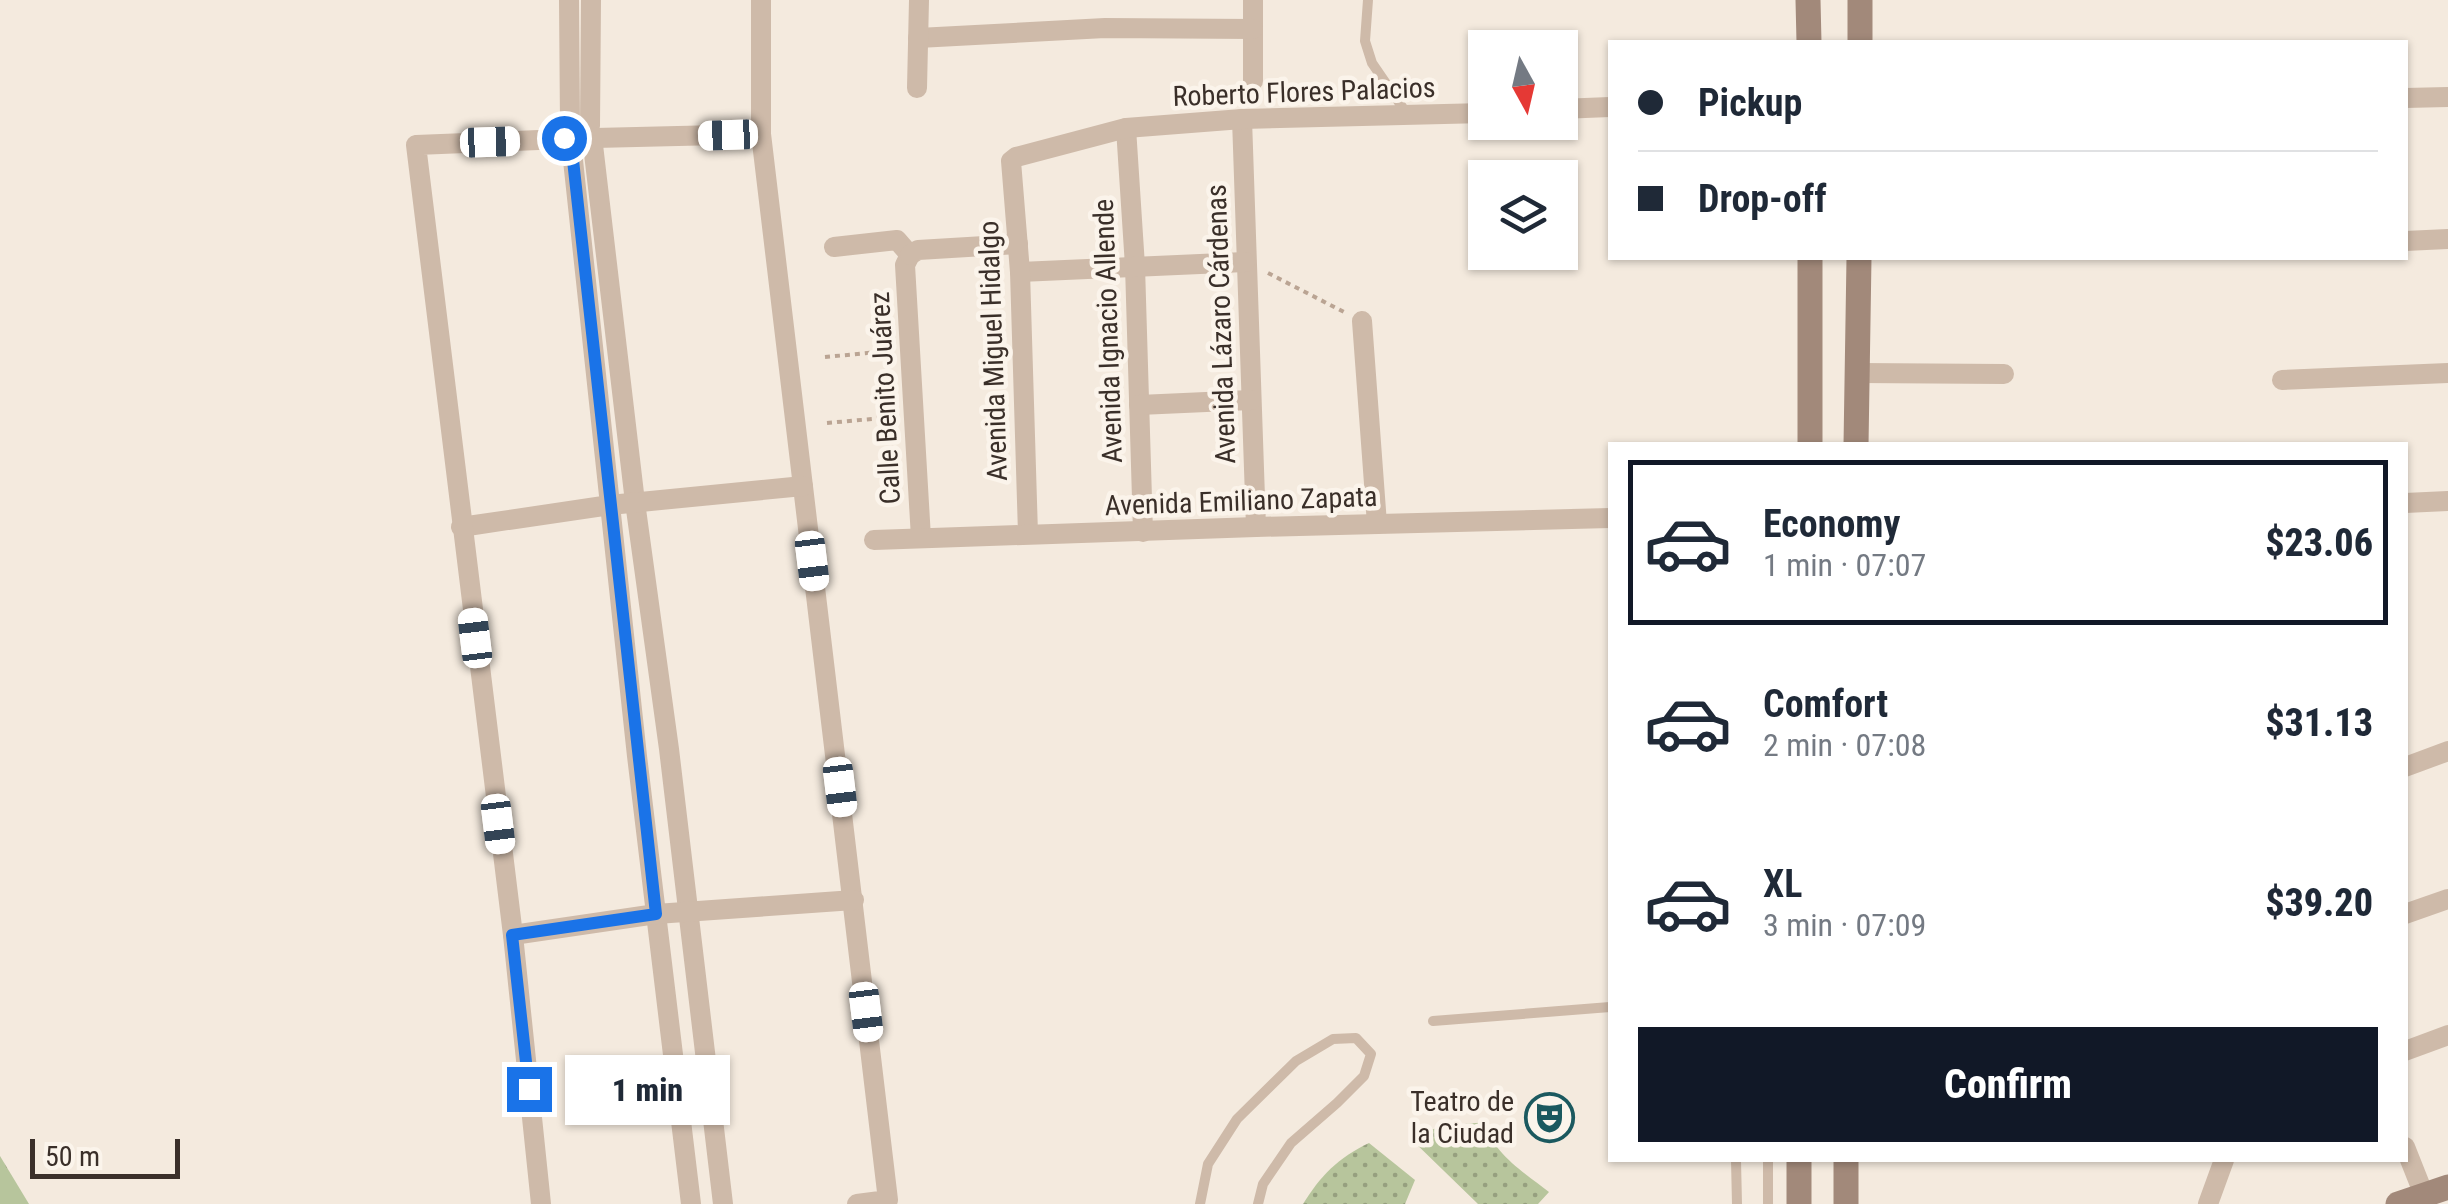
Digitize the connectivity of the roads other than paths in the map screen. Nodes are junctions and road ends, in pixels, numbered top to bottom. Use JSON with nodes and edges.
{"nodes":[{"id":1,"x":569,"y":0,"type":"edge"},
{"id":2,"x":591,"y":0,"type":"edge"},
{"id":3,"x":761,"y":0,"type":"edge"},
{"id":4,"x":919,"y":0,"type":"edge"},
{"id":5,"x":1253,"y":0,"type":"edge"},
{"id":6,"x":1368,"y":0,"type":"edge"},
{"id":7,"x":1808,"y":0,"type":"edge"},
{"id":8,"x":1860,"y":0,"type":"edge"},
{"id":9,"x":1253,"y":29,"type":"junction"},
{"id":10,"x":918,"y":38,"type":"junction"},
{"id":11,"x":1809,"y":40,"type":"edge"},
{"id":12,"x":1860,"y":40,"type":"edge"},
{"id":13,"x":1254,"y":81,"type":"dead end"},
{"id":14,"x":917,"y":88,"type":"dead end"},
{"id":15,"x":2448,"y":97,"type":"edge"},
{"id":16,"x":2408,"y":98,"type":"edge"},
{"id":17,"x":1608,"y":107,"type":"edge"},
{"id":18,"x":1578,"y":109,"type":"edge"},
{"id":19,"x":1468,"y":112,"type":"edge"},
{"id":20,"x":1407,"y":114,"type":"junction"},
{"id":21,"x":1242,"y":120,"type":"junction"},
{"id":22,"x":1126,"y":128,"type":"junction"},
{"id":23,"x":761,"y":134,"type":"junction"},
{"id":24,"x":581,"y":137,"type":"junction"},
{"id":25,"x":2448,"y":240,"type":"edge"},
{"id":26,"x":2408,"y":242,"type":"edge"},
{"id":27,"x":1018,"y":244,"type":"junction"},
{"id":28,"x":834,"y":247,"type":"dead end"},
{"id":29,"x":910,"y":255,"type":"junction"},
{"id":30,"x":1810,"y":260,"type":"edge"},
{"id":31,"x":1858,"y":260,"type":"edge"},
{"id":32,"x":1246,"y":262,"type":"junction"},
{"id":33,"x":1134,"y":266,"type":"junction"},
{"id":34,"x":1020,"y":272,"type":"junction"},
{"id":35,"x":1362,"y":322,"type":"road end"},
{"id":36,"x":2448,"y":372,"type":"edge"},
{"id":37,"x":1858,"y":373,"type":"junction"},
{"id":38,"x":2004,"y":374,"type":"dead end"},
{"id":39,"x":2282,"y":380,"type":"dead end"},
{"id":40,"x":1251,"y":400,"type":"junction"},
{"id":41,"x":1139,"y":405,"type":"junction"},
{"id":42,"x":1810,"y":442,"type":"edge"},
{"id":43,"x":1856,"y":442,"type":"edge"},
{"id":44,"x":803,"y":486,"type":"junction"},
{"id":45,"x":2448,"y":501,"type":"edge"},
{"id":46,"x":635,"y":502,"type":"junction"},
{"id":47,"x":2408,"y":503,"type":"edge"},
{"id":48,"x":610,"y":505,"type":"junction"},
{"id":49,"x":1608,"y":518,"type":"edge"},
{"id":50,"x":1377,"y":524,"type":"junction"},
{"id":51,"x":461,"y":526,"type":"junction"},
{"id":52,"x":1256,"y":527,"type":"junction"},
{"id":53,"x":1143,"y":532,"type":"junction"},
{"id":54,"x":1028,"y":534,"type":"junction"},
{"id":55,"x":921,"y":538,"type":"junction"},
{"id":56,"x":874,"y":540,"type":"dead end"},
{"id":57,"x":2448,"y":751,"type":"edge"},
{"id":58,"x":2408,"y":766,"type":"edge"},
{"id":59,"x":2448,"y":899,"type":"edge"},
{"id":60,"x":854,"y":900,"type":"junction"},
{"id":61,"x":686,"y":912,"type":"junction"},
{"id":62,"x":2408,"y":913,"type":"edge"},
{"id":63,"x":656,"y":914,"type":"junction"},
{"id":64,"x":512,"y":935,"type":"junction"},
{"id":65,"x":1608,"y":1007,"type":"edge"},
{"id":66,"x":1433,"y":1020,"type":"dead end"},
{"id":67,"x":2448,"y":1036,"type":"edge"},
{"id":68,"x":2408,"y":1051,"type":"edge"},
{"id":69,"x":2408,"y":1151,"type":"edge"},
{"id":70,"x":1736,"y":1162,"type":"edge"},
{"id":71,"x":1768,"y":1162,"type":"edge"},
{"id":72,"x":1799,"y":1162,"type":"edge"},
{"id":73,"x":1846,"y":1162,"type":"edge"},
{"id":74,"x":2223,"y":1162,"type":"edge"},
{"id":75,"x":2436,"y":1191,"type":"edge"},
{"id":76,"x":541,"y":1204,"type":"edge"},
{"id":77,"x":691,"y":1204,"type":"edge"},
{"id":78,"x":723,"y":1204,"type":"edge"},
{"id":79,"x":856,"y":1204,"type":"edge"},
{"id":80,"x":1200,"y":1204,"type":"edge"},
{"id":81,"x":1258,"y":1204,"type":"edge"},
{"id":82,"x":1737,"y":1204,"type":"edge"},
{"id":83,"x":1768,"y":1204,"type":"edge"},
{"id":84,"x":1800,"y":1204,"type":"edge"},
{"id":85,"x":1846,"y":1204,"type":"edge"},
{"id":86,"x":2208,"y":1204,"type":"edge"},
{"id":87,"x":2398,"y":1204,"type":"edge"}],
"edges":[{"from":1,"to":24,"type":"street"},
{"from":2,"to":24,"type":"street"},
{"from":3,"to":23,"type":"street"},
{"from":4,"to":10,"type":"street"},
{"from":5,"to":9,"type":"street"},
{"from":6,"to":20,"type":"lane"},
{"from":7,"to":11,"type":"main road"},
{"from":8,"to":12,"type":"main road"},
{"from":9,"to":10,"type":"street"},
{"from":9,"to":13,"type":"street"},
{"from":10,"to":14,"type":"street"},
{"from":15,"to":16,"type":"street"},
{"from":17,"to":18,"type":"street"},
{"from":19,"to":20,"type":"street","name":"Roberto Flores Palacios"},
{"from":20,"to":21,"type":"street","name":"Roberto Flores Palacios"},
{"from":21,"to":22,"type":"street","name":"Roberto Flores Palacios"},
{"from":21,"to":32,"type":"street","name":"Avenida Lázaro Cárdenas"},
{"from":22,"to":27,"type":"street","name":"Avenida Miguel Hidalgo"},
{"from":22,"to":33,"type":"street","name":"Avenida Ignacio Allende"},
{"from":23,"to":24,"type":"street"},
{"from":23,"to":44,"type":"street"},
{"from":24,"to":46,"type":"street"},
{"from":24,"to":48,"type":"street"},
{"from":24,"to":51,"type":"street"},
{"from":25,"to":26,"type":"street"},
{"from":27,"to":29,"type":"street"},
{"from":27,"to":34,"type":"street","name":"Avenida Miguel Hidalgo"},
{"from":28,"to":29,"type":"street"},
{"from":29,"to":55,"type":"street","name":"Calle Benito Juárez"},
{"from":30,"to":42,"type":"main road"},
{"from":31,"to":37,"type":"main road"},
{"from":32,"to":33,"type":"street"},
{"from":32,"to":40,"type":"street","name":"Avenida Lázaro Cárdenas"},
{"from":33,"to":34,"type":"street"},
{"from":33,"to":41,"type":"street","name":"Avenida Ignacio Allende"},
{"from":34,"to":54,"type":"street","name":"Avenida Miguel Hidalgo"},
{"from":35,"to":50,"type":"street"},
{"from":36,"to":39,"type":"street"},
{"from":37,"to":38,"type":"street"},
{"from":37,"to":43,"type":"main road"},
{"from":40,"to":41,"type":"street"},
{"from":40,"to":52,"type":"street","name":"Avenida Lázaro Cárdenas"},
{"from":41,"to":53,"type":"street","name":"Avenida Ignacio Allende"},
{"from":44,"to":46,"type":"street"},
{"from":44,"to":60,"type":"street"},
{"from":45,"to":47,"type":"street"},
{"from":46,"to":48,"type":"street"},
{"from":46,"to":61,"type":"street"},
{"from":48,"to":51,"type":"street"},
{"from":48,"to":63,"type":"street"},
{"from":49,"to":50,"type":"street","name":"Avenida Emiliano Zapata"},
{"from":50,"to":52,"type":"street","name":"Avenida Emiliano Zapata"},
{"from":51,"to":64,"type":"street"},
{"from":52,"to":53,"type":"street","name":"Avenida Emiliano Zapata"},
{"from":53,"to":54,"type":"street","name":"Avenida Emiliano Zapata"},
{"from":54,"to":55,"type":"street","name":"Avenida Emiliano Zapata"},
{"from":55,"to":56,"type":"street","name":"Avenida Emiliano Zapata"},
{"from":57,"to":58,"type":"street"},
{"from":59,"to":62,"type":"street"},
{"from":60,"to":61,"type":"street"},
{"from":60,"to":79,"type":"street"},
{"from":61,"to":63,"type":"street"},
{"from":61,"to":78,"type":"street"},
{"from":63,"to":64,"type":"street"},
{"from":63,"to":77,"type":"street"},
{"from":64,"to":76,"type":"street"},
{"from":65,"to":66,"type":"lane"},
{"from":67,"to":68,"type":"street"},
{"from":69,"to":75,"type":"street"},
{"from":70,"to":82,"type":"lane"},
{"from":71,"to":83,"type":"lane"},
{"from":72,"to":84,"type":"main road"},
{"from":73,"to":85,"type":"main road"},
{"from":74,"to":86,"type":"street"},
{"from":75,"to":87,"type":"main road"},
{"from":80,"to":81,"type":"lane"}]}
